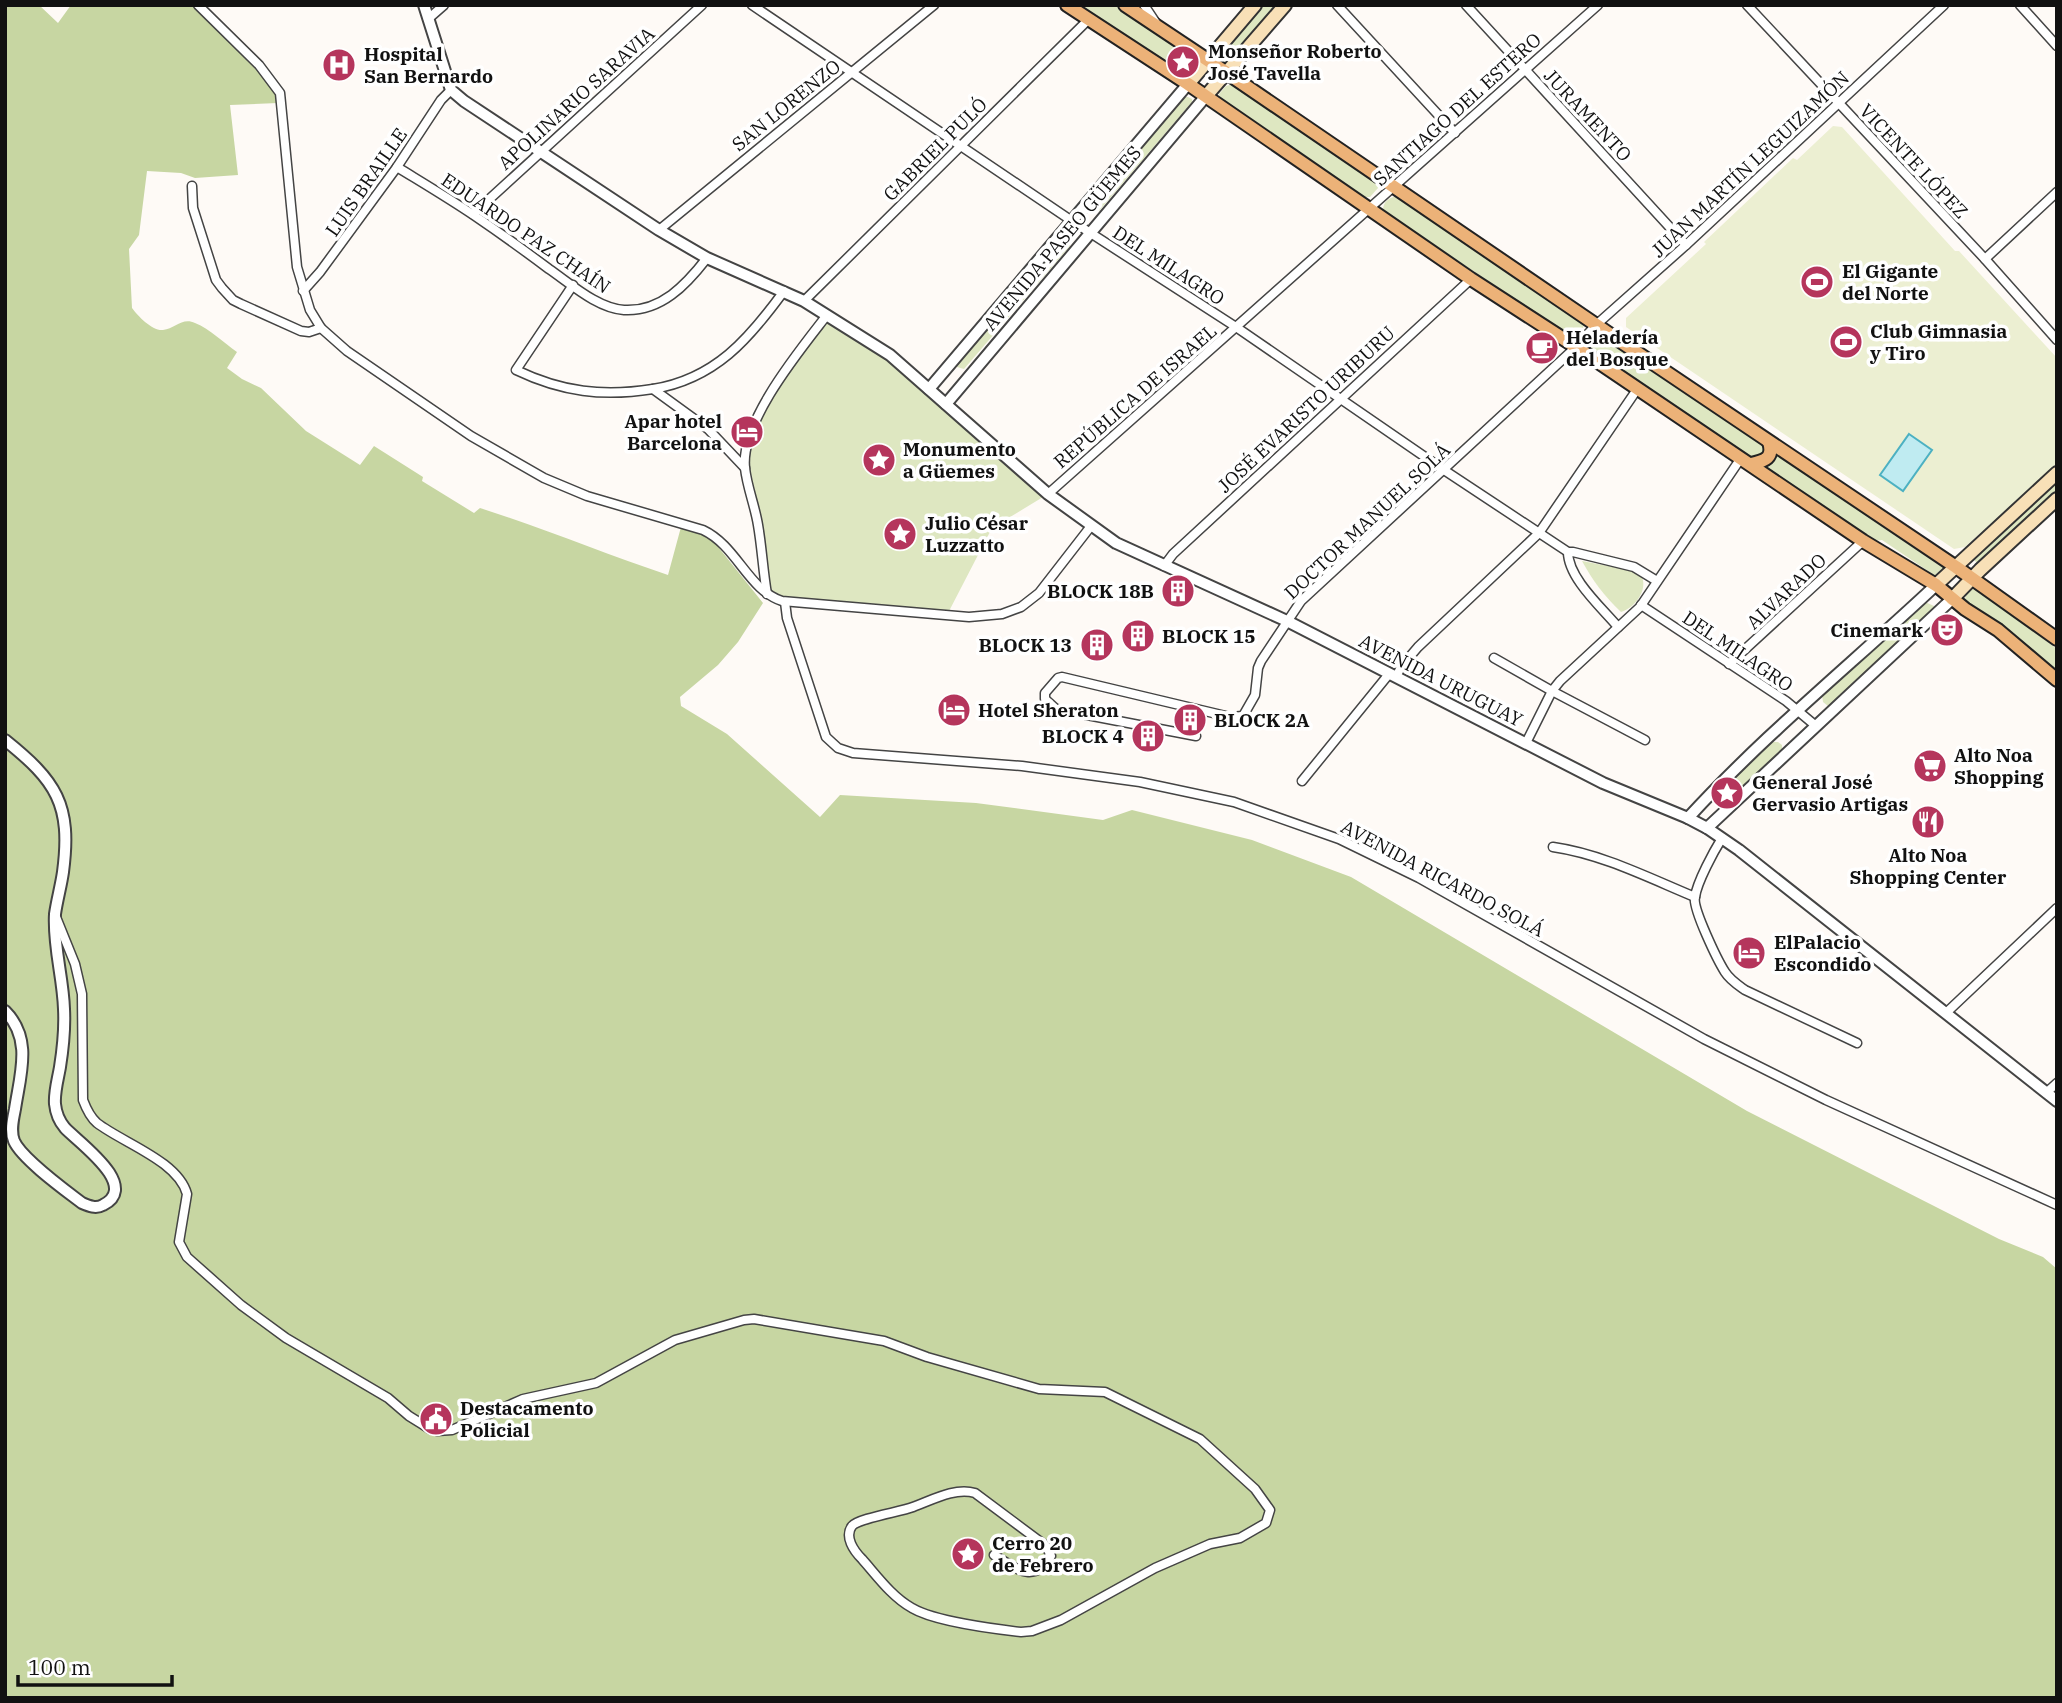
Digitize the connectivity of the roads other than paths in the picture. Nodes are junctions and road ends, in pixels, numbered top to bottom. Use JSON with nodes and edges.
{"nodes":[{"id":1,"x":198,"y":5,"type":"edge"},
{"id":2,"x":424,"y":5,"type":"edge"},
{"id":3,"x":444,"y":5,"type":"edge"},
{"id":4,"x":702,"y":5,"type":"edge"},
{"id":5,"x":752,"y":5,"type":"edge"},
{"id":6,"x":934,"y":5,"type":"edge"},
{"id":7,"x":1067,"y":5,"type":"edge"},
{"id":8,"x":1125,"y":5,"type":"edge"},
{"id":9,"x":1144,"y":5,"type":"edge"},
{"id":10,"x":1255,"y":5,"type":"edge"},
{"id":11,"x":1285,"y":5,"type":"edge"},
{"id":12,"x":1337,"y":5,"type":"edge"},
{"id":13,"x":1466,"y":5,"type":"edge"},
{"id":14,"x":1598,"y":5,"type":"edge"},
{"id":15,"x":1747,"y":5,"type":"edge"},
{"id":16,"x":1944,"y":5,"type":"edge"},
{"id":17,"x":2020,"y":5,"type":"edge"},
{"id":18,"x":428,"y":19,"type":"junction"},
{"id":19,"x":1088,"y":20,"type":"junction"},
{"id":20,"x":1160,"y":28,"type":"junction"},
{"id":21,"x":2057,"y":46,"type":"edge"},
{"id":22,"x":1208,"y":60,"type":"junction"},
{"id":23,"x":1525,"y":70,"type":"junction"},
{"id":24,"x":852,"y":71,"type":"junction"},
{"id":25,"x":1227,"y":73,"type":"junction"},
{"id":26,"x":1188,"y":84,"type":"junction"},
{"id":27,"x":451,"y":90,"type":"junction"},
{"id":28,"x":1206,"y":96,"type":"junction"},
{"id":29,"x":1839,"y":104,"type":"junction"},
{"id":30,"x":1455,"y":133,"type":"junction"},
{"id":31,"x":961,"y":146,"type":"junction"},
{"id":32,"x":540,"y":152,"type":"junction"},
{"id":33,"x":397,"y":167,"type":"junction"},
{"id":34,"x":192,"y":186,"type":"dead end"},
{"id":35,"x":1394,"y":186,"type":"junction"},
{"id":36,"x":2057,"y":192,"type":"edge"},
{"id":37,"x":1369,"y":209,"type":"junction"},
{"id":38,"x":473,"y":214,"type":"junction"},
{"id":39,"x":1072,"y":221,"type":"junction"},
{"id":40,"x":659,"y":230,"type":"junction"},
{"id":41,"x":1090,"y":232,"type":"junction"},
{"id":42,"x":1686,"y":245,"type":"junction"},
{"id":43,"x":707,"y":258,"type":"junction"},
{"id":44,"x":1985,"y":259,"type":"junction"},
{"id":45,"x":1471,"y":279,"type":"junction"},
{"id":46,"x":573,"y":285,"type":"junction"},
{"id":47,"x":303,"y":290,"type":"junction"},
{"id":48,"x":784,"y":291,"type":"junction"},
{"id":49,"x":804,"y":301,"type":"junction"},
{"id":50,"x":827,"y":315,"type":"junction"},
{"id":51,"x":1596,"y":325,"type":"junction"},
{"id":52,"x":1236,"y":327,"type":"junction"},
{"id":53,"x":321,"y":328,"type":"junction"},
{"id":54,"x":2056,"y":337,"type":"edge"},
{"id":55,"x":1576,"y":346,"type":"junction"},
{"id":56,"x":1638,"y":388,"type":"junction"},
{"id":57,"x":653,"y":389,"type":"junction"},
{"id":58,"x":929,"y":389,"type":"junction"},
{"id":59,"x":1340,"y":399,"type":"junction"},
{"id":60,"x":946,"y":404,"type":"junction"},
{"id":61,"x":1769,"y":442,"type":"junction"},
{"id":62,"x":1746,"y":461,"type":"junction"},
{"id":63,"x":745,"y":468,"type":"junction"},
{"id":64,"x":1444,"y":470,"type":"junction"},
{"id":65,"x":2057,"y":473,"type":"edge"},
{"id":66,"x":1048,"y":494,"type":"junction"},
{"id":67,"x":2057,"y":499,"type":"edge"},
{"id":68,"x":1091,"y":526,"type":"junction"},
{"id":69,"x":1539,"y":533,"type":"junction"},
{"id":70,"x":1863,"y":541,"type":"junction"},
{"id":71,"x":1568,"y":552,"type":"junction"},
{"id":72,"x":1164,"y":566,"type":"junction"},
{"id":73,"x":1956,"y":567,"type":"junction"},
{"id":74,"x":1972,"y":579,"type":"junction"},
{"id":75,"x":1657,"y":581,"type":"junction"},
{"id":76,"x":1936,"y":585,"type":"junction"},
{"id":77,"x":767,"y":594,"type":"junction"},
{"id":78,"x":1952,"y":599,"type":"junction"},
{"id":79,"x":785,"y":601,"type":"junction"},
{"id":80,"x":1641,"y":605,"type":"junction"},
{"id":81,"x":1287,"y":621,"type":"junction"},
{"id":82,"x":1619,"y":627,"type":"junction"},
{"id":83,"x":2057,"y":639,"type":"edge"},
{"id":84,"x":1494,"y":658,"type":"dead end"},
{"id":85,"x":1729,"y":664,"type":"junction"},
{"id":86,"x":1392,"y":676,"type":"junction"},
{"id":87,"x":2057,"y":680,"type":"edge"},
{"id":88,"x":1552,"y":691,"type":"junction"},
{"id":89,"x":1798,"y":710,"type":"junction"},
{"id":90,"x":1816,"y":726,"type":"junction"},
{"id":91,"x":1196,"y":736,"type":"dead end"},
{"id":92,"x":5,"y":740,"type":"edge"},
{"id":93,"x":1645,"y":740,"type":"dead end"},
{"id":94,"x":1526,"y":743,"type":"junction"},
{"id":95,"x":1302,"y":781,"type":"dead end"},
{"id":96,"x":1688,"y":818,"type":"junction"},
{"id":97,"x":1707,"y":828,"type":"junction"},
{"id":98,"x":1722,"y":838,"type":"junction"},
{"id":99,"x":1553,"y":847,"type":"dead end"},
{"id":100,"x":1695,"y":897,"type":"junction"},
{"id":101,"x":2057,"y":908,"type":"edge"},
{"id":102,"x":55,"y":914,"type":"junction"},
{"id":103,"x":5,"y":1011,"type":"edge"},
{"id":104,"x":1946,"y":1013,"type":"junction"},
{"id":105,"x":1857,"y":1043,"type":"dead end"},
{"id":106,"x":2057,"y":1083,"type":"edge"},
{"id":107,"x":2046,"y":1093,"type":"junction"},
{"id":108,"x":2057,"y":1101,"type":"edge"},
{"id":109,"x":2057,"y":1205,"type":"edge"},
{"id":110,"x":994,"y":1555,"type":"dead end"}],
"edges":[{"from":1,"to":47,"type":"street"},
{"from":2,"to":18,"type":"street"},
{"from":3,"to":18,"type":"street"},
{"from":4,"to":32,"type":"street","name":"APOLINARIO SARAVIA"},
{"from":5,"to":24,"type":"street","name":"DEL MILAGRO"},
{"from":6,"to":24,"type":"street","name":"SAN LORENZO"},
{"from":7,"to":19,"type":"main road"},
{"from":8,"to":20,"type":"main road"},
{"from":9,"to":20,"type":"street"},
{"from":10,"to":22,"type":"main road"},
{"from":11,"to":25,"type":"main road"},
{"from":12,"to":30,"type":"street"},
{"from":13,"to":23,"type":"street","name":"JURAMENTO"},
{"from":14,"to":23,"type":"street","name":"SANTIAGO DEL ESTERO"},
{"from":15,"to":29,"type":"street","name":"VICENTE LÓPEZ"},
{"from":16,"to":29,"type":"street","name":"JUAN MARTÍN LEGUIZAMÓN"},
{"from":17,"to":21,"type":"street"},
{"from":18,"to":27,"type":"street"},
{"from":19,"to":26,"type":"main road"},
{"from":19,"to":31,"type":"street","name":"GABRIEL PULÓ"},
{"from":20,"to":22,"type":"main road"},
{"from":22,"to":25,"type":"main road"},
{"from":22,"to":26,"type":"main road"},
{"from":23,"to":30,"type":"street","name":"SANTIAGO DEL ESTERO"},
{"from":23,"to":42,"type":"street","name":"JURAMENTO"},
{"from":24,"to":31,"type":"street","name":"DEL MILAGRO"},
{"from":24,"to":40,"type":"street","name":"SAN LORENZO"},
{"from":25,"to":28,"type":"main road"},
{"from":25,"to":35,"type":"main road"},
{"from":26,"to":28,"type":"main road"},
{"from":26,"to":39,"type":"street","name":"AVENIDA PASEO GÜEMES"},
{"from":27,"to":32,"type":"street","name":"AVENIDA URUGUAY"},
{"from":27,"to":33,"type":"street","name":"LUIS BRAILLE"},
{"from":28,"to":37,"type":"main road"},
{"from":28,"to":41,"type":"street","name":"AVENIDA PASEO GÜEMES"},
{"from":29,"to":42,"type":"street","name":"JUAN MARTÍN LEGUIZAMÓN"},
{"from":29,"to":44,"type":"street","name":"VICENTE LÓPEZ"},
{"from":30,"to":35,"type":"street","name":"SANTIAGO DEL ESTERO"},
{"from":31,"to":39,"type":"street","name":"DEL MILAGRO"},
{"from":31,"to":49,"type":"street","name":"GABRIEL PULÓ"},
{"from":32,"to":38,"type":"street","name":"APOLINARIO SARAVIA"},
{"from":32,"to":40,"type":"street","name":"AVENIDA URUGUAY"},
{"from":33,"to":38,"type":"street","name":"EDUARDO PAZ CHAÍN"},
{"from":33,"to":47,"type":"street","name":"LUIS BRAILLE"},
{"from":34,"to":53,"type":"street"},
{"from":35,"to":37,"type":"street","name":"SANTIAGO DEL ESTERO"},
{"from":35,"to":51,"type":"main road"},
{"from":36,"to":44,"type":"street"},
{"from":37,"to":45,"type":"main road"},
{"from":37,"to":52,"type":"street","name":"REPÚBLICA DE ISRAEL"},
{"from":38,"to":46,"type":"street","name":"EDUARDO PAZ CHAÍN"},
{"from":39,"to":41,"type":"street","name":"DEL MILAGRO"},
{"from":39,"to":58,"type":"street","name":"AVENIDA PASEO GÜEMES"},
{"from":40,"to":43,"type":"street","name":"AVENIDA URUGUAY"},
{"from":41,"to":52,"type":"street","name":"DEL MILAGRO"},
{"from":41,"to":60,"type":"street","name":"AVENIDA PASEO GÜEMES"},
{"from":42,"to":51,"type":"street","name":"JUAN MARTÍN LEGUIZAMÓN"},
{"from":43,"to":46,"type":"street","name":"EDUARDO PAZ CHAÍN"},
{"from":43,"to":48,"type":"street","name":"AVENIDA URUGUAY"},
{"from":44,"to":54,"type":"street","name":"VICENTE LÓPEZ"},
{"from":45,"to":55,"type":"main road"},
{"from":45,"to":59,"type":"street","name":"JOSÉ EVARISTO URIBURU"},
{"from":46,"to":57,"type":"street"},
{"from":47,"to":53,"type":"street"},
{"from":48,"to":49,"type":"street","name":"AVENIDA URUGUAY"},
{"from":48,"to":57,"type":"street"},
{"from":49,"to":50,"type":"street","name":"AVENIDA URUGUAY"},
{"from":50,"to":58,"type":"street","name":"AVENIDA URUGUAY"},
{"from":50,"to":63,"type":"street"},
{"from":51,"to":55,"type":"street","name":"JUAN MARTÍN LEGUIZAMÓN"},
{"from":51,"to":61,"type":"main road"},
{"from":52,"to":59,"type":"street","name":"DEL MILAGRO"},
{"from":52,"to":66,"type":"street","name":"REPÚBLICA DE ISRAEL"},
{"from":53,"to":77,"type":"street"},
{"from":55,"to":56,"type":"main road"},
{"from":55,"to":64,"type":"street","name":"DOCTOR MANUEL SOLÁ"},
{"from":56,"to":62,"type":"main road"},
{"from":56,"to":69,"type":"street"},
{"from":57,"to":63,"type":"street"},
{"from":58,"to":60,"type":"street","name":"AVENIDA URUGUAY"},
{"from":59,"to":64,"type":"street","name":"DEL MILAGRO"},
{"from":59,"to":72,"type":"street","name":"JOSÉ EVARISTO URIBURU"},
{"from":60,"to":66,"type":"street","name":"AVENIDA URUGUAY"},
{"from":61,"to":62,"type":"main road"},
{"from":61,"to":73,"type":"main road"},
{"from":62,"to":70,"type":"main road"},
{"from":62,"to":75,"type":"street"},
{"from":63,"to":77,"type":"street"},
{"from":64,"to":69,"type":"street","name":"DEL MILAGRO"},
{"from":64,"to":81,"type":"street","name":"DOCTOR MANUEL SOLÁ"},
{"from":65,"to":73,"type":"main road"},
{"from":66,"to":68,"type":"street","name":"AVENIDA URUGUAY"},
{"from":67,"to":74,"type":"main road"},
{"from":68,"to":72,"type":"street","name":"AVENIDA URUGUAY"},
{"from":68,"to":79,"type":"street"},
{"from":69,"to":71,"type":"street","name":"DEL MILAGRO"},
{"from":69,"to":86,"type":"street"},
{"from":70,"to":76,"type":"main road"},
{"from":70,"to":85,"type":"street","name":"ALVARADO"},
{"from":71,"to":75,"type":"street","name":"DEL MILAGRO"},
{"from":71,"to":82,"type":"street"},
{"from":72,"to":81,"type":"street","name":"AVENIDA URUGUAY"},
{"from":73,"to":74,"type":"main road"},
{"from":73,"to":76,"type":"main road"},
{"from":74,"to":78,"type":"main road"},
{"from":74,"to":83,"type":"main road"},
{"from":75,"to":80,"type":"street"},
{"from":76,"to":78,"type":"main road"},
{"from":76,"to":89,"type":"street"},
{"from":77,"to":79,"type":"street"},
{"from":78,"to":87,"type":"main road"},
{"from":78,"to":90,"type":"street"},
{"from":79,"to":109,"type":"street","name":"AVENIDA RICARDO SOLÁ"},
{"from":80,"to":82,"type":"street"},
{"from":80,"to":85,"type":"street","name":"DEL MILAGRO"},
{"from":81,"to":86,"type":"street","name":"AVENIDA URUGUAY"},
{"from":81,"to":91,"type":"street","name":"DOCTOR MANUEL SOLÁ"},
{"from":82,"to":88,"type":"street"},
{"from":84,"to":88,"type":"street"},
{"from":85,"to":89,"type":"street","name":"DEL MILAGRO"},
{"from":86,"to":94,"type":"street","name":"AVENIDA URUGUAY"},
{"from":86,"to":95,"type":"street"},
{"from":88,"to":93,"type":"street"},
{"from":88,"to":94,"type":"street"},
{"from":89,"to":90,"type":"street","name":"DEL MILAGRO"},
{"from":89,"to":96,"type":"street"},
{"from":90,"to":97,"type":"street"},
{"from":92,"to":102,"type":"street"},
{"from":94,"to":96,"type":"street","name":"AVENIDA URUGUAY"},
{"from":96,"to":97,"type":"street","name":"AVENIDA URUGUAY"},
{"from":97,"to":98,"type":"street","name":"AVENIDA URUGUAY"},
{"from":98,"to":100,"type":"street"},
{"from":98,"to":104,"type":"street","name":"AVENIDA URUGUAY"},
{"from":99,"to":100,"type":"street"},
{"from":100,"to":105,"type":"street"},
{"from":101,"to":104,"type":"street"},
{"from":102,"to":103,"type":"street"},
{"from":102,"to":110,"type":"street"},
{"from":104,"to":107,"type":"street","name":"AVENIDA URUGUAY"},
{"from":106,"to":107,"type":"street"},
{"from":107,"to":108,"type":"street","name":"AVENIDA URUGUAY"}]}
